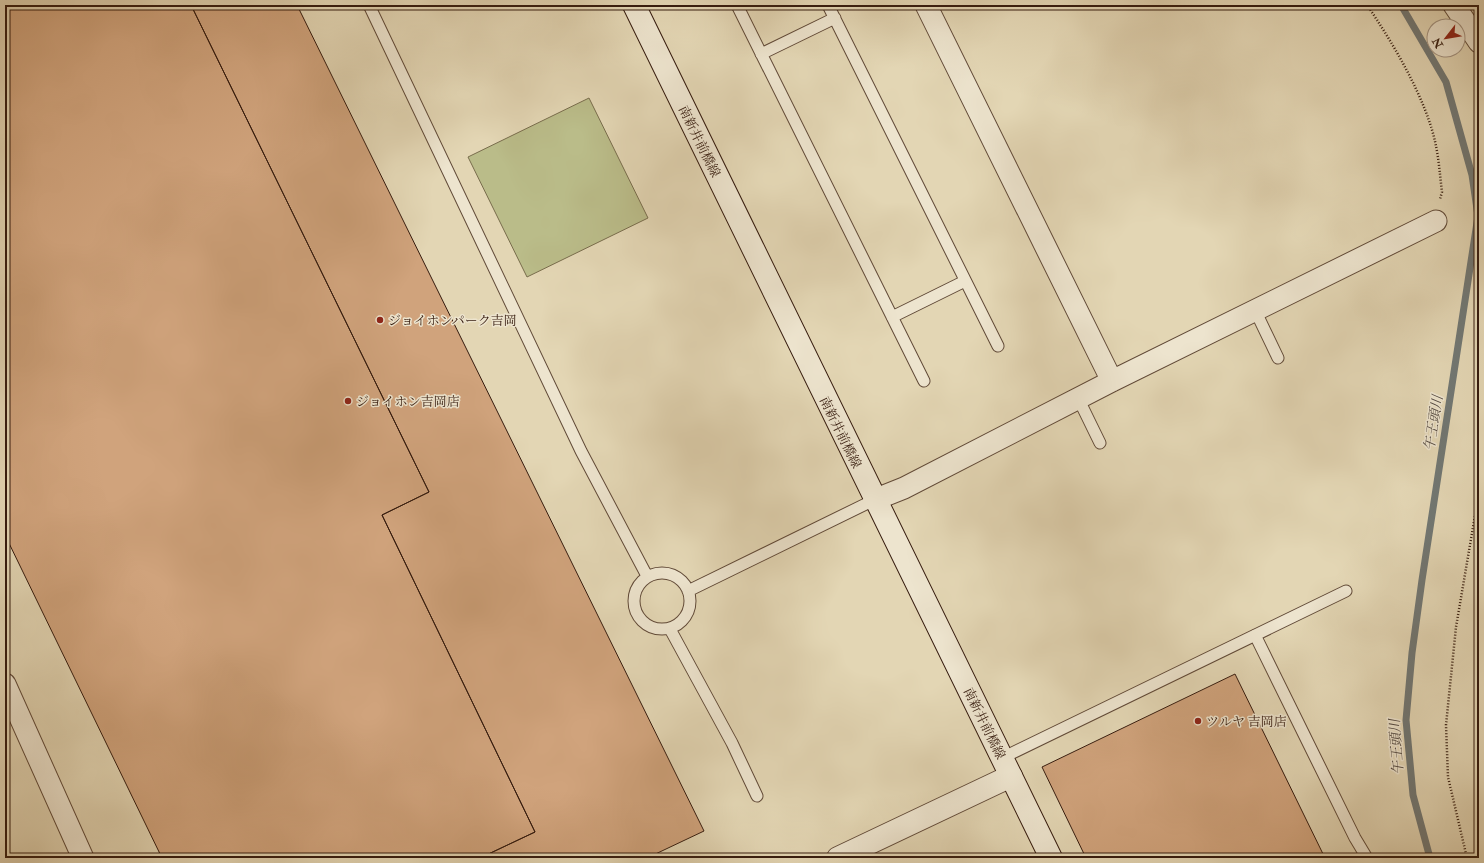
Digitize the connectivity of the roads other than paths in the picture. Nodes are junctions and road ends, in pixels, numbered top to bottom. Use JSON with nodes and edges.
{"nodes":[{"id":1,"x":369,"y":5,"type":"edge"},
{"id":2,"x":634,"y":5,"type":"edge"},
{"id":3,"x":737,"y":5,"type":"edge"},
{"id":4,"x":828,"y":5,"type":"edge"},
{"id":5,"x":926,"y":5,"type":"edge"},
{"id":6,"x":1454,"y":5,"type":"edge"},
{"id":7,"x":835,"y":18,"type":"junction"},
{"id":8,"x":1479,"y":42,"type":"edge"},
{"id":9,"x":761,"y":54,"type":"junction"},
{"id":10,"x":1436,"y":221,"type":"road end"},
{"id":11,"x":965,"y":281,"type":"junction"},
{"id":12,"x":1255,"y":310,"type":"junction"},
{"id":13,"x":892,"y":317,"type":"junction"},
{"id":14,"x":998,"y":346,"type":"dead end"},
{"id":15,"x":1278,"y":358,"type":"dead end"},
{"id":16,"x":924,"y":381,"type":"dead end"},
{"id":17,"x":1112,"y":381,"type":"junction"},
{"id":18,"x":1078,"y":398,"type":"junction"},
{"id":19,"x":1100,"y":443,"type":"dead end"},
{"id":20,"x":874,"y":500,"type":"junction"},
{"id":21,"x":647,"y":576,"type":"junction"},
{"id":22,"x":688,"y":591,"type":"junction"},
{"id":23,"x":1346,"y":591,"type":"dead end"},
{"id":24,"x":670,"y":629,"type":"junction"},
{"id":25,"x":1255,"y":635,"type":"junction"},
{"id":26,"x":5,"y":684,"type":"edge"},
{"id":27,"x":1006,"y":767,"type":"junction"},
{"id":28,"x":757,"y":796,"type":"dead end"},
{"id":29,"x":83,"y":858,"type":"edge"},
{"id":30,"x":838,"y":858,"type":"edge"},
{"id":31,"x":1051,"y":858,"type":"edge"},
{"id":32,"x":1367,"y":858,"type":"edge"}],
"edges":[{"from":1,"to":21,"type":"lane"},
{"from":2,"to":20,"type":"main road","name":"南新井前橋線"},
{"from":3,"to":9,"type":"lane"},
{"from":4,"to":7,"type":"lane"},
{"from":5,"to":17,"type":"street"},
{"from":6,"to":8,"type":"street"},
{"from":7,"to":9,"type":"lane"},
{"from":7,"to":11,"type":"lane"},
{"from":9,"to":13,"type":"lane"},
{"from":10,"to":12,"type":"street"},
{"from":11,"to":13,"type":"lane"},
{"from":11,"to":14,"type":"lane"},
{"from":12,"to":15,"type":"lane"},
{"from":12,"to":17,"type":"street"},
{"from":13,"to":16,"type":"lane"},
{"from":17,"to":18,"type":"street"},
{"from":18,"to":19,"type":"lane"},
{"from":18,"to":20,"type":"street"},
{"from":20,"to":22,"type":"lane"},
{"from":20,"to":27,"type":"main road","name":"南新井前橋線"},
{"from":21,"to":22,"type":"lane"},
{"from":21,"to":24,"type":"lane"},
{"from":22,"to":24,"type":"lane"},
{"from":23,"to":25,"type":"lane"},
{"from":24,"to":28,"type":"lane"},
{"from":25,"to":27,"type":"lane"},
{"from":25,"to":32,"type":"lane"},
{"from":26,"to":29,"type":"street"},
{"from":27,"to":30,"type":"main road"},
{"from":27,"to":31,"type":"main road","name":"南新井前橋線"}]}
